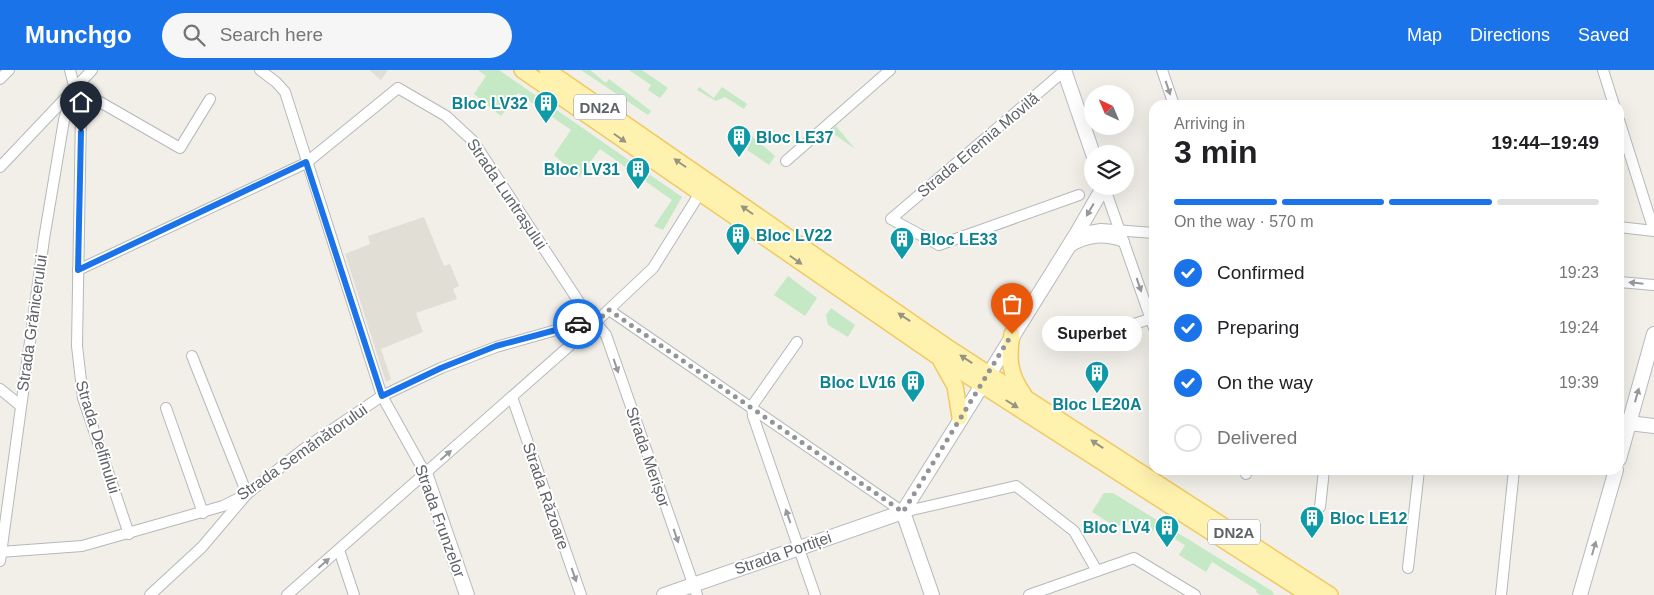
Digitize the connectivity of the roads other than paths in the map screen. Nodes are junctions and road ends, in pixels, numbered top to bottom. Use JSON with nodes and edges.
{"nodes":[{"id":1,"x":9,"y":70,"type":"edge"},
{"id":2,"x":70,"y":70,"type":"edge"},
{"id":3,"x":92,"y":70,"type":"edge"},
{"id":4,"x":522,"y":70,"type":"edge"},
{"id":5,"x":548,"y":70,"type":"edge"},
{"id":6,"x":890,"y":70,"type":"edge"},
{"id":7,"x":1064,"y":70,"type":"edge"},
{"id":8,"x":1162,"y":70,"type":"edge"},
{"id":9,"x":1603,"y":70,"type":"edge"},
{"id":10,"x":263,"y":72,"type":"edge"},
{"id":11,"x":0,"y":79,"type":"edge"},
{"id":12,"x":74,"y":87,"type":"junction"},
{"id":13,"x":210,"y":99,"type":"dead end"},
{"id":14,"x":1172,"y":100,"type":"edge"},
{"id":15,"x":1612,"y":100,"type":"edge"},
{"id":16,"x":1624,"y":136,"type":"edge"},
{"id":17,"x":1090,"y":145,"type":"edge"},
{"id":18,"x":786,"y":161,"type":"dead end"},
{"id":19,"x":306,"y":162,"type":"junction"},
{"id":20,"x":0,"y":167,"type":"edge"},
{"id":21,"x":700,"y":194,"type":"junction"},
{"id":22,"x":1078,"y":195,"type":"dead end"},
{"id":23,"x":1099,"y":195,"type":"edge"},
{"id":24,"x":1107,"y":195,"type":"edge"},
{"id":25,"x":1624,"y":228,"type":"edge"},
{"id":26,"x":1120,"y":230,"type":"junction"},
{"id":27,"x":1654,"y":231,"type":"edge"},
{"id":28,"x":1077,"y":233,"type":"junction"},
{"id":29,"x":1149,"y":233,"type":"edge"},
{"id":30,"x":1124,"y":242,"type":"junction"},
{"id":31,"x":1067,"y":249,"type":"junction"},
{"id":32,"x":78,"y":270,"type":"junction"},
{"id":33,"x":1624,"y":282,"type":"edge"},
{"id":34,"x":1654,"y":285,"type":"edge"},
{"id":35,"x":609,"y":310,"type":"junction"},
{"id":36,"x":1149,"y":315,"type":"edge"},
{"id":37,"x":596,"y":322,"type":"junction"},
{"id":38,"x":1149,"y":325,"type":"edge"},
{"id":39,"x":1012,"y":334,"type":"junction"},
{"id":40,"x":1654,"y":334,"type":"edge"},
{"id":41,"x":1094,"y":336,"type":"dead end"},
{"id":42,"x":797,"y":342,"type":"dead end"},
{"id":43,"x":192,"y":356,"type":"dead end"},
{"id":44,"x":937,"y":356,"type":"junction"},
{"id":45,"x":984,"y":379,"type":"junction"},
{"id":46,"x":0,"y":389,"type":"edge"},
{"id":47,"x":382,"y":396,"type":"junction"},
{"id":48,"x":512,"y":397,"type":"junction"},
{"id":49,"x":1028,"y":400,"type":"junction"},
{"id":50,"x":20,"y":406,"type":"junction"},
{"id":51,"x":752,"y":406,"type":"junction"},
{"id":52,"x":166,"y":408,"type":"dead end"},
{"id":53,"x":960,"y":417,"type":"junction"},
{"id":54,"x":1624,"y":423,"type":"edge"},
{"id":55,"x":1654,"y":426,"type":"edge"},
{"id":56,"x":425,"y":473,"type":"junction"},
{"id":57,"x":1323,"y":475,"type":"edge"},
{"id":58,"x":1417,"y":475,"type":"edge"},
{"id":59,"x":1513,"y":475,"type":"edge"},
{"id":60,"x":1615,"y":475,"type":"edge"},
{"id":61,"x":247,"y":494,"type":"junction"},
{"id":62,"x":1320,"y":507,"type":"dead end"},
{"id":63,"x":903,"y":512,"type":"junction"},
{"id":64,"x":203,"y":513,"type":"junction"},
{"id":65,"x":129,"y":534,"type":"junction"},
{"id":66,"x":799,"y":548,"type":"junction"},
{"id":67,"x":338,"y":550,"type":"junction"},
{"id":68,"x":0,"y":555,"type":"edge"},
{"id":69,"x":1408,"y":568,"type":"dead end"},
{"id":70,"x":1097,"y":571,"type":"junction"},
{"id":71,"x":695,"y":590,"type":"edge"},
{"id":72,"x":150,"y":595,"type":"edge"},
{"id":73,"x":287,"y":595,"type":"edge"},
{"id":74,"x":354,"y":595,"type":"edge"},
{"id":75,"x":467,"y":595,"type":"edge"},
{"id":76,"x":581,"y":595,"type":"edge"},
{"id":77,"x":664,"y":595,"type":"edge"},
{"id":78,"x":815,"y":595,"type":"edge"},
{"id":79,"x":932,"y":595,"type":"edge"},
{"id":80,"x":1029,"y":595,"type":"edge"},
{"id":81,"x":1195,"y":595,"type":"edge"},
{"id":82,"x":1308,"y":595,"type":"edge"},
{"id":83,"x":1330,"y":595,"type":"edge"},
{"id":84,"x":1501,"y":595,"type":"edge"},
{"id":85,"x":1580,"y":595,"type":"edge"}],
"edges":[{"from":1,"to":11,"type":"street"},
{"from":2,"to":12,"type":"street","name":"Strada Delfinului"},
{"from":3,"to":12,"type":"street"},
{"from":4,"to":21,"type":"main road","one_way":true},
{"from":45,"to":5,"type":"main road","number":"DN2A","one_way":true},
{"from":6,"to":18,"type":"street"},
{"from":7,"to":17,"type":"street"},
{"from":7,"to":22,"type":"street","name":"Strada Eremia Movilă"},
{"from":8,"to":14,"type":"street","one_way":true},
{"from":9,"to":15,"type":"street"},
{"from":10,"to":19,"type":"street","name":"Strada Frunzelor"},
{"from":12,"to":13,"type":"street"},
{"from":12,"to":20,"type":"street"},
{"from":12,"to":32,"type":"street","name":"Strada Delfinului"},
{"from":12,"to":50,"type":"street","name":"Strada Grănicerului"},
{"from":16,"to":27,"type":"street"},
{"from":19,"to":32,"type":"street"},
{"from":19,"to":37,"type":"street","name":"Strada Luntrașului"},
{"from":19,"to":47,"type":"street","name":"Strada Frunzelor"},
{"from":21,"to":35,"type":"street"},
{"from":21,"to":44,"type":"main road","one_way":true},
{"from":23,"to":28,"type":"street","one_way":true},
{"from":24,"to":26,"type":"street"},
{"from":25,"to":27,"type":"street"},
{"from":26,"to":28,"type":"street"},
{"from":26,"to":29,"type":"street"},
{"from":26,"to":30,"type":"street"},
{"from":28,"to":31,"type":"street"},
{"from":30,"to":31,"type":"street"},
{"from":30,"to":36,"type":"street","one_way":true},
{"from":31,"to":39,"type":"street"},
{"from":32,"to":65,"type":"street","name":"Strada Delfinului"},
{"from":34,"to":33,"type":"street","one_way":true},
{"from":35,"to":37,"type":"street"},
{"from":35,"to":51,"type":"street"},
{"from":37,"to":47,"type":"street","name":"Strada Semănătorului"},
{"from":37,"to":48,"type":"street"},
{"from":37,"to":71,"type":"street","name":"Strada Merișor","one_way":true},
{"from":38,"to":41,"type":"street"},
{"from":39,"to":45,"type":"street"},
{"from":39,"to":49,"type":"main road"},
{"from":54,"to":40,"type":"street","one_way":true},
{"from":42,"to":51,"type":"street"},
{"from":43,"to":61,"type":"street"},
{"from":44,"to":45,"type":"main road"},
{"from":44,"to":53,"type":"main road"},
{"from":45,"to":49,"type":"main road","number":"DN2A"},
{"from":45,"to":53,"type":"street"},
{"from":45,"to":82,"type":"main road","number":"DN2A","one_way":true},
{"from":46,"to":50,"type":"street"},
{"from":47,"to":56,"type":"street","name":"Strada Frunzelor"},
{"from":47,"to":61,"type":"street","name":"Strada Semănătorului"},
{"from":56,"to":48,"type":"street","one_way":true},
{"from":48,"to":76,"type":"street","name":"Strada Răzoare","one_way":true},
{"from":83,"to":49,"type":"main road","number":"DN2A","one_way":true},
{"from":50,"to":68,"type":"street","name":"Strada Grănicerului"},
{"from":51,"to":63,"type":"street"},
{"from":66,"to":51,"type":"street","one_way":true},
{"from":52,"to":64,"type":"street"},
{"from":53,"to":63,"type":"street"},
{"from":54,"to":55,"type":"street"},
{"from":56,"to":67,"type":"street"},
{"from":56,"to":75,"type":"street","name":"Strada Frunzelor"},
{"from":57,"to":62,"type":"street"},
{"from":58,"to":69,"type":"street"},
{"from":59,"to":84,"type":"street"},
{"from":85,"to":60,"type":"street","one_way":true},
{"from":61,"to":64,"type":"street","name":"Strada Semănătorului"},
{"from":61,"to":72,"type":"street"},
{"from":63,"to":66,"type":"street","name":"Strada Portiței"},
{"from":63,"to":70,"type":"street"},
{"from":63,"to":79,"type":"street"},
{"from":64,"to":65,"type":"street","name":"Strada Semănătorului"},
{"from":65,"to":68,"type":"street","name":"Strada Semănătorului"},
{"from":66,"to":71,"type":"street","name":"Strada Portiței"},
{"from":66,"to":78,"type":"street"},
{"from":73,"to":67,"type":"street","one_way":true},
{"from":67,"to":74,"type":"street"},
{"from":70,"to":80,"type":"street"},
{"from":70,"to":81,"type":"street"},
{"from":71,"to":77,"type":"street","name":"Strada Portiței"}]}
